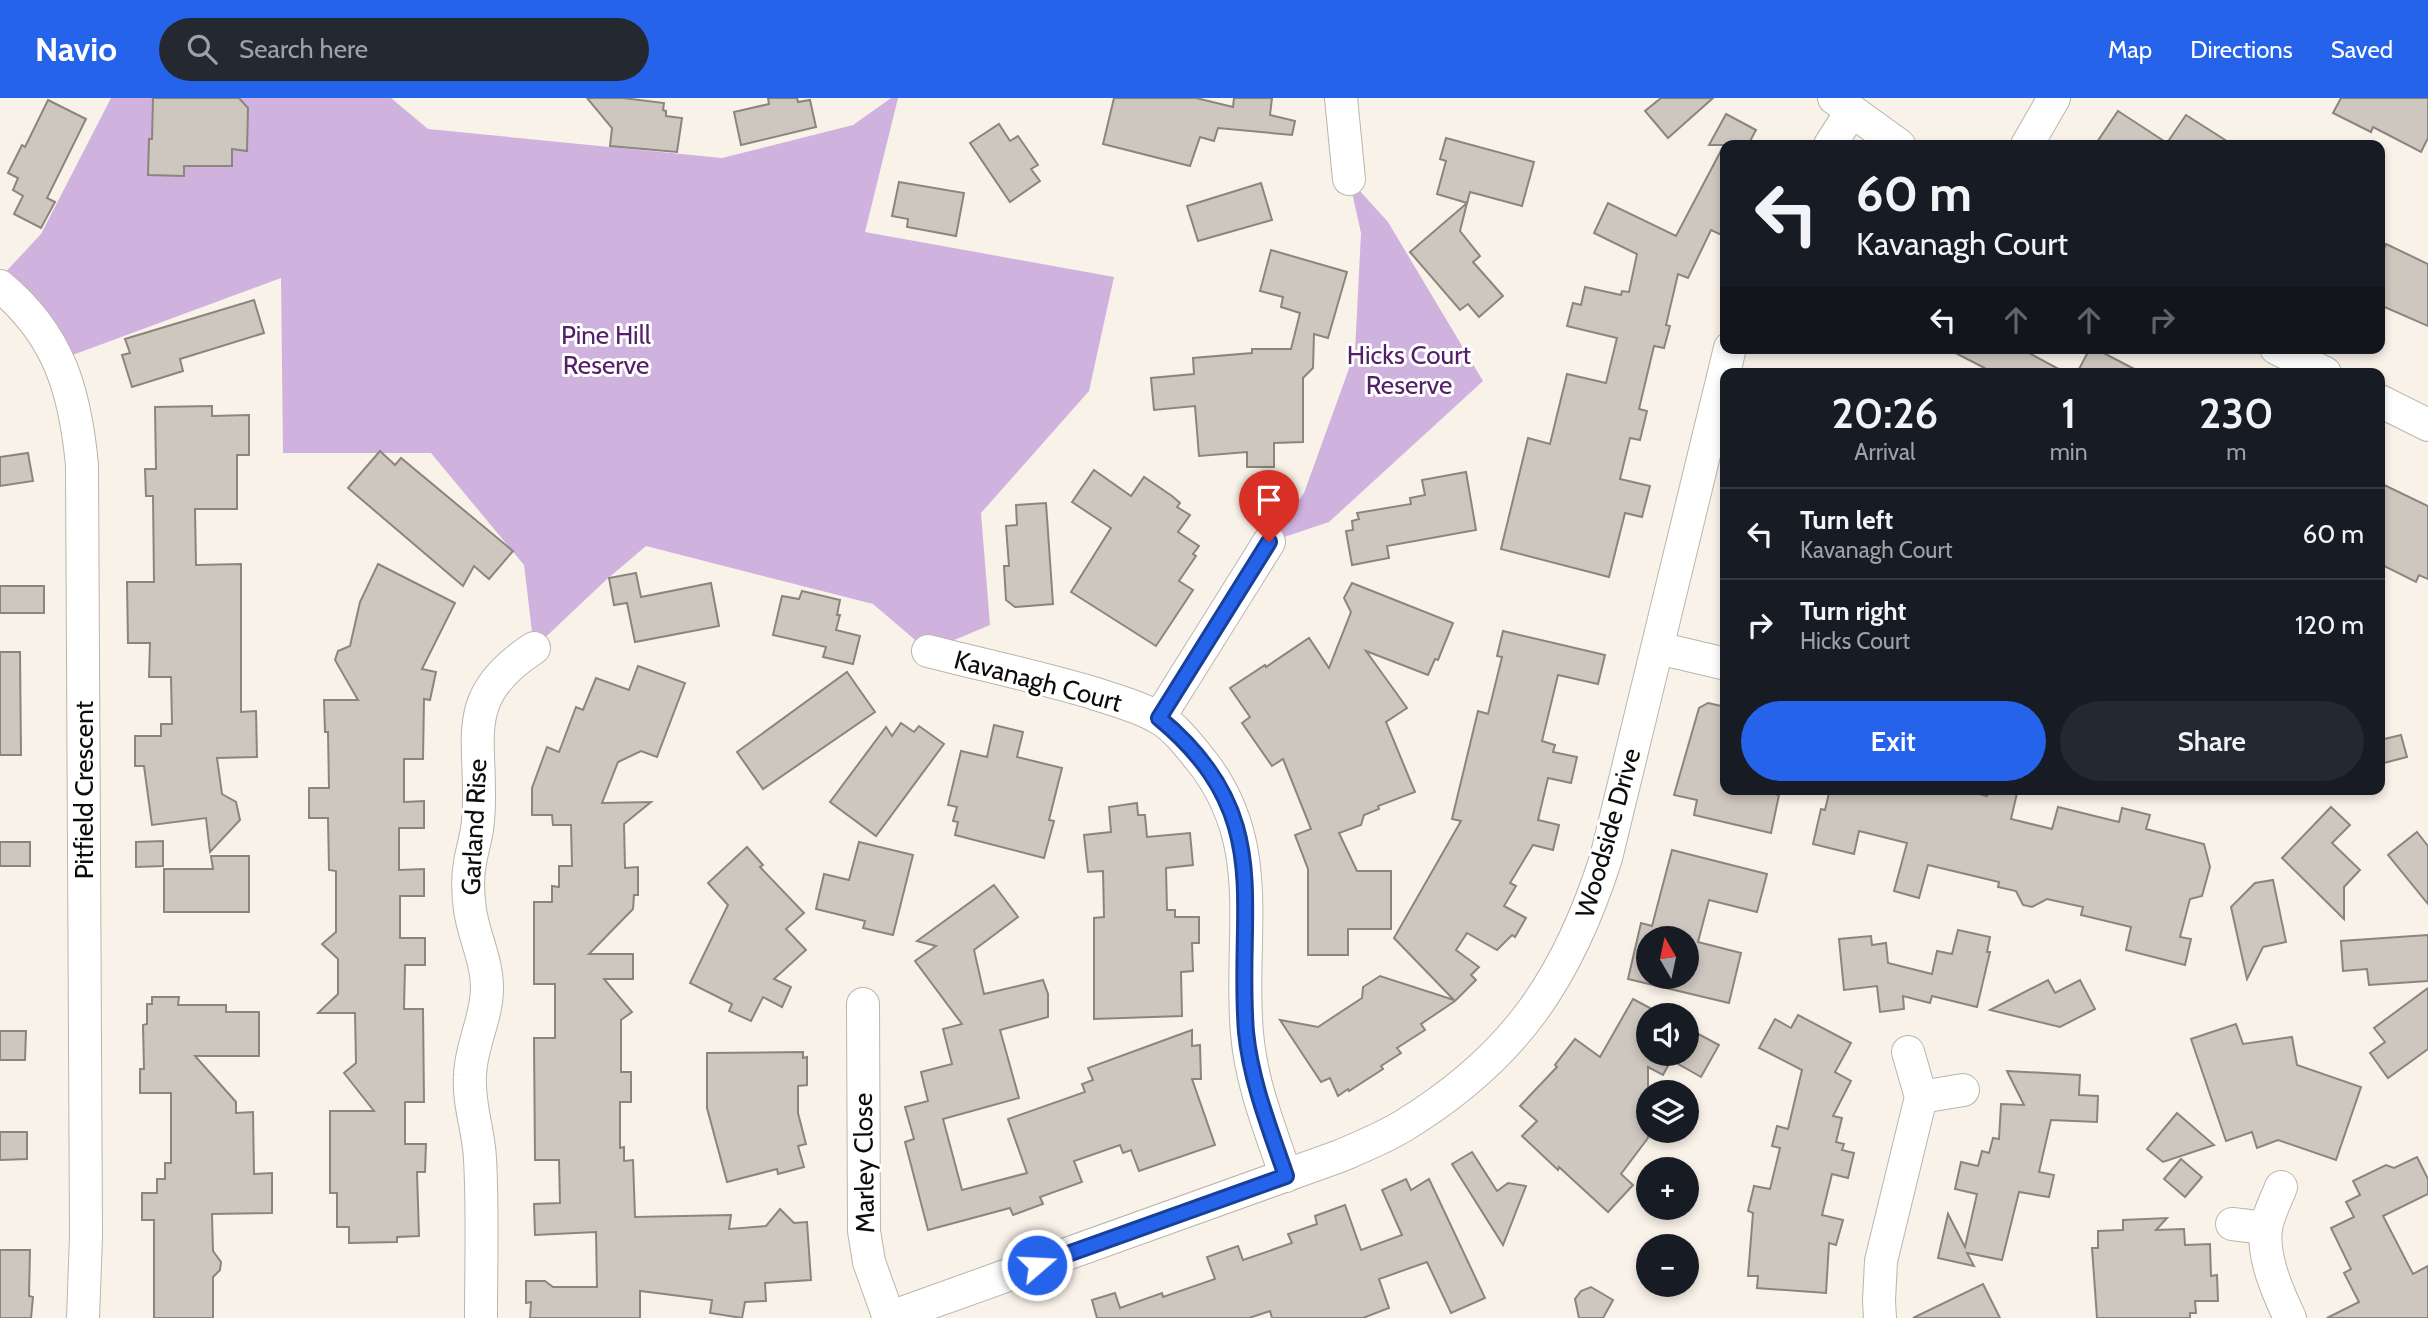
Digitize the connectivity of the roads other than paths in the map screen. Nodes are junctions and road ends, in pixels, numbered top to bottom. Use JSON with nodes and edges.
{"nodes":[{"id":1,"x":1341,"y":98,"type":"edge"},
{"id":2,"x":2054,"y":98,"type":"edge"},
{"id":3,"x":1842,"y":105,"type":"edge"},
{"id":4,"x":1832,"y":140,"type":"edge"},
{"id":5,"x":1892,"y":140,"type":"edge"},
{"id":6,"x":2030,"y":140,"type":"edge"},
{"id":7,"x":1349,"y":179,"type":"dead end"},
{"id":8,"x":0,"y":286,"type":"edge"},
{"id":9,"x":2288,"y":354,"type":"edge"},
{"id":10,"x":2315,"y":368,"type":"edge"},
{"id":11,"x":1720,"y":390,"type":"edge"},
{"id":12,"x":2385,"y":404,"type":"edge"},
{"id":13,"x":2428,"y":425,"type":"edge"},
{"id":14,"x":1269,"y":542,"type":"dead end"},
{"id":15,"x":534,"y":648,"type":"dead end"},
{"id":16,"x":1658,"y":648,"type":"junction"},
{"id":17,"x":928,"y":651,"type":"dead end"},
{"id":18,"x":1720,"y":663,"type":"edge"},
{"id":19,"x":1159,"y":718,"type":"junction"},
{"id":20,"x":863,"y":1004,"type":"dead end"},
{"id":21,"x":1908,"y":1052,"type":"dead end"},
{"id":22,"x":1963,"y":1090,"type":"dead end"},
{"id":23,"x":1921,"y":1097,"type":"junction"},
{"id":24,"x":1286,"y":1176,"type":"junction"},
{"id":25,"x":2281,"y":1187,"type":"dead end"},
{"id":26,"x":2232,"y":1224,"type":"dead end"},
{"id":27,"x":2266,"y":1228,"type":"junction"},
{"id":28,"x":83,"y":1318,"type":"edge"},
{"id":29,"x":481,"y":1318,"type":"edge"},
{"id":30,"x":888,"y":1318,"type":"edge"},
{"id":31,"x":1880,"y":1318,"type":"edge"},
{"id":32,"x":2290,"y":1318,"type":"edge"}],
"edges":[{"from":1,"to":7,"type":"street"},
{"from":2,"to":6,"type":"street"},
{"from":3,"to":4,"type":"street"},
{"from":3,"to":5,"type":"street"},
{"from":8,"to":28,"type":"street","name":"Pitfield Crescent"},
{"from":9,"to":10,"type":"street"},
{"from":11,"to":16,"type":"street","name":"Woodside Drive"},
{"from":12,"to":13,"type":"street"},
{"from":14,"to":19,"type":"street"},
{"from":15,"to":29,"type":"street","name":"Garland Rise"},
{"from":16,"to":18,"type":"street"},
{"from":16,"to":24,"type":"street","name":"Woodside Drive"},
{"from":17,"to":19,"type":"street","name":"Kavanagh Court"},
{"from":19,"to":24,"type":"street","name":"Kavanagh Court"},
{"from":20,"to":30,"type":"street","name":"Marley Close"},
{"from":21,"to":23,"type":"street"},
{"from":22,"to":23,"type":"street"},
{"from":23,"to":31,"type":"street"},
{"from":24,"to":30,"type":"street","name":"Woodside Drive"},
{"from":25,"to":27,"type":"street"},
{"from":26,"to":27,"type":"street"},
{"from":27,"to":32,"type":"street"}]}
